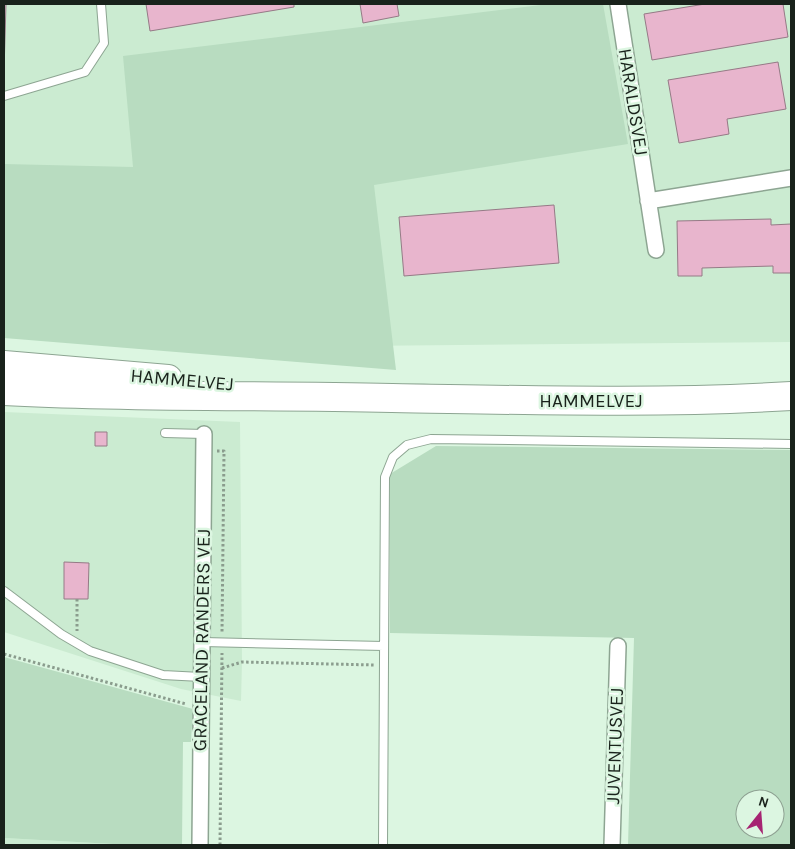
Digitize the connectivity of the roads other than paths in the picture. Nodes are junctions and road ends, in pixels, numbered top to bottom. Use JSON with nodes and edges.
{"nodes":[{"id":1,"x":101,"y":4,"type":"edge"},
{"id":2,"x":618,"y":4,"type":"edge"},
{"id":3,"x":4,"y":96,"type":"edge"},
{"id":4,"x":791,"y":178,"type":"edge"},
{"id":5,"x":648,"y":201,"type":"junction"},
{"id":6,"x":656,"y":250,"type":"dead end"},
{"id":7,"x":4,"y":363,"type":"edge"},
{"id":8,"x":4,"y":369,"type":"edge"},
{"id":9,"x":74,"y":371,"type":"junction"},
{"id":10,"x":4,"y":391,"type":"edge"},
{"id":11,"x":791,"y":396,"type":"edge"},
{"id":12,"x":391,"y":398,"type":"junction"},
{"id":13,"x":165,"y":433,"type":"dead end"},
{"id":14,"x":204,"y":434,"type":"joint"},
{"id":15,"x":791,"y":444,"type":"edge"},
{"id":16,"x":4,"y":592,"type":"edge"},
{"id":17,"x":203,"y":642,"type":"junction"},
{"id":18,"x":384,"y":646,"type":"junction"},
{"id":19,"x":618,"y":646,"type":"dead end"},
{"id":20,"x":201,"y":677,"type":"junction"},
{"id":21,"x":200,"y":845,"type":"edge"},
{"id":22,"x":383,"y":845,"type":"edge"},
{"id":23,"x":612,"y":845,"type":"edge"}],
"edges":[{"from":1,"to":3,"type":"lane"},
{"from":2,"to":5,"type":"street","name":"HARALDSVEJ"},
{"from":4,"to":5,"type":"street"},
{"from":5,"to":6,"type":"street","name":"HARALDSVEJ"},
{"from":7,"to":9,"type":"highway"},
{"from":8,"to":9,"type":"highway"},
{"from":9,"to":12,"type":"highway","name":"HAMMELVEJ"},
{"from":10,"to":12,"type":"highway","name":"HAMMELVEJ"},
{"from":11,"to":12,"type":"highway","name":"HAMMELVEJ"},
{"from":13,"to":14,"type":"lane"},
{"from":14,"to":17,"type":"street","name":"GRACELAND RANDERS VEJ"},
{"from":15,"to":18,"type":"lane"},
{"from":16,"to":20,"type":"lane"},
{"from":17,"to":18,"type":"lane"},
{"from":17,"to":20,"type":"street","name":"GRACELAND RANDERS VEJ"},
{"from":18,"to":22,"type":"lane"},
{"from":19,"to":23,"type":"street","name":"JUVENTUSVEJ"},
{"from":20,"to":21,"type":"street","name":"GRACELAND RANDERS VEJ"}]}
